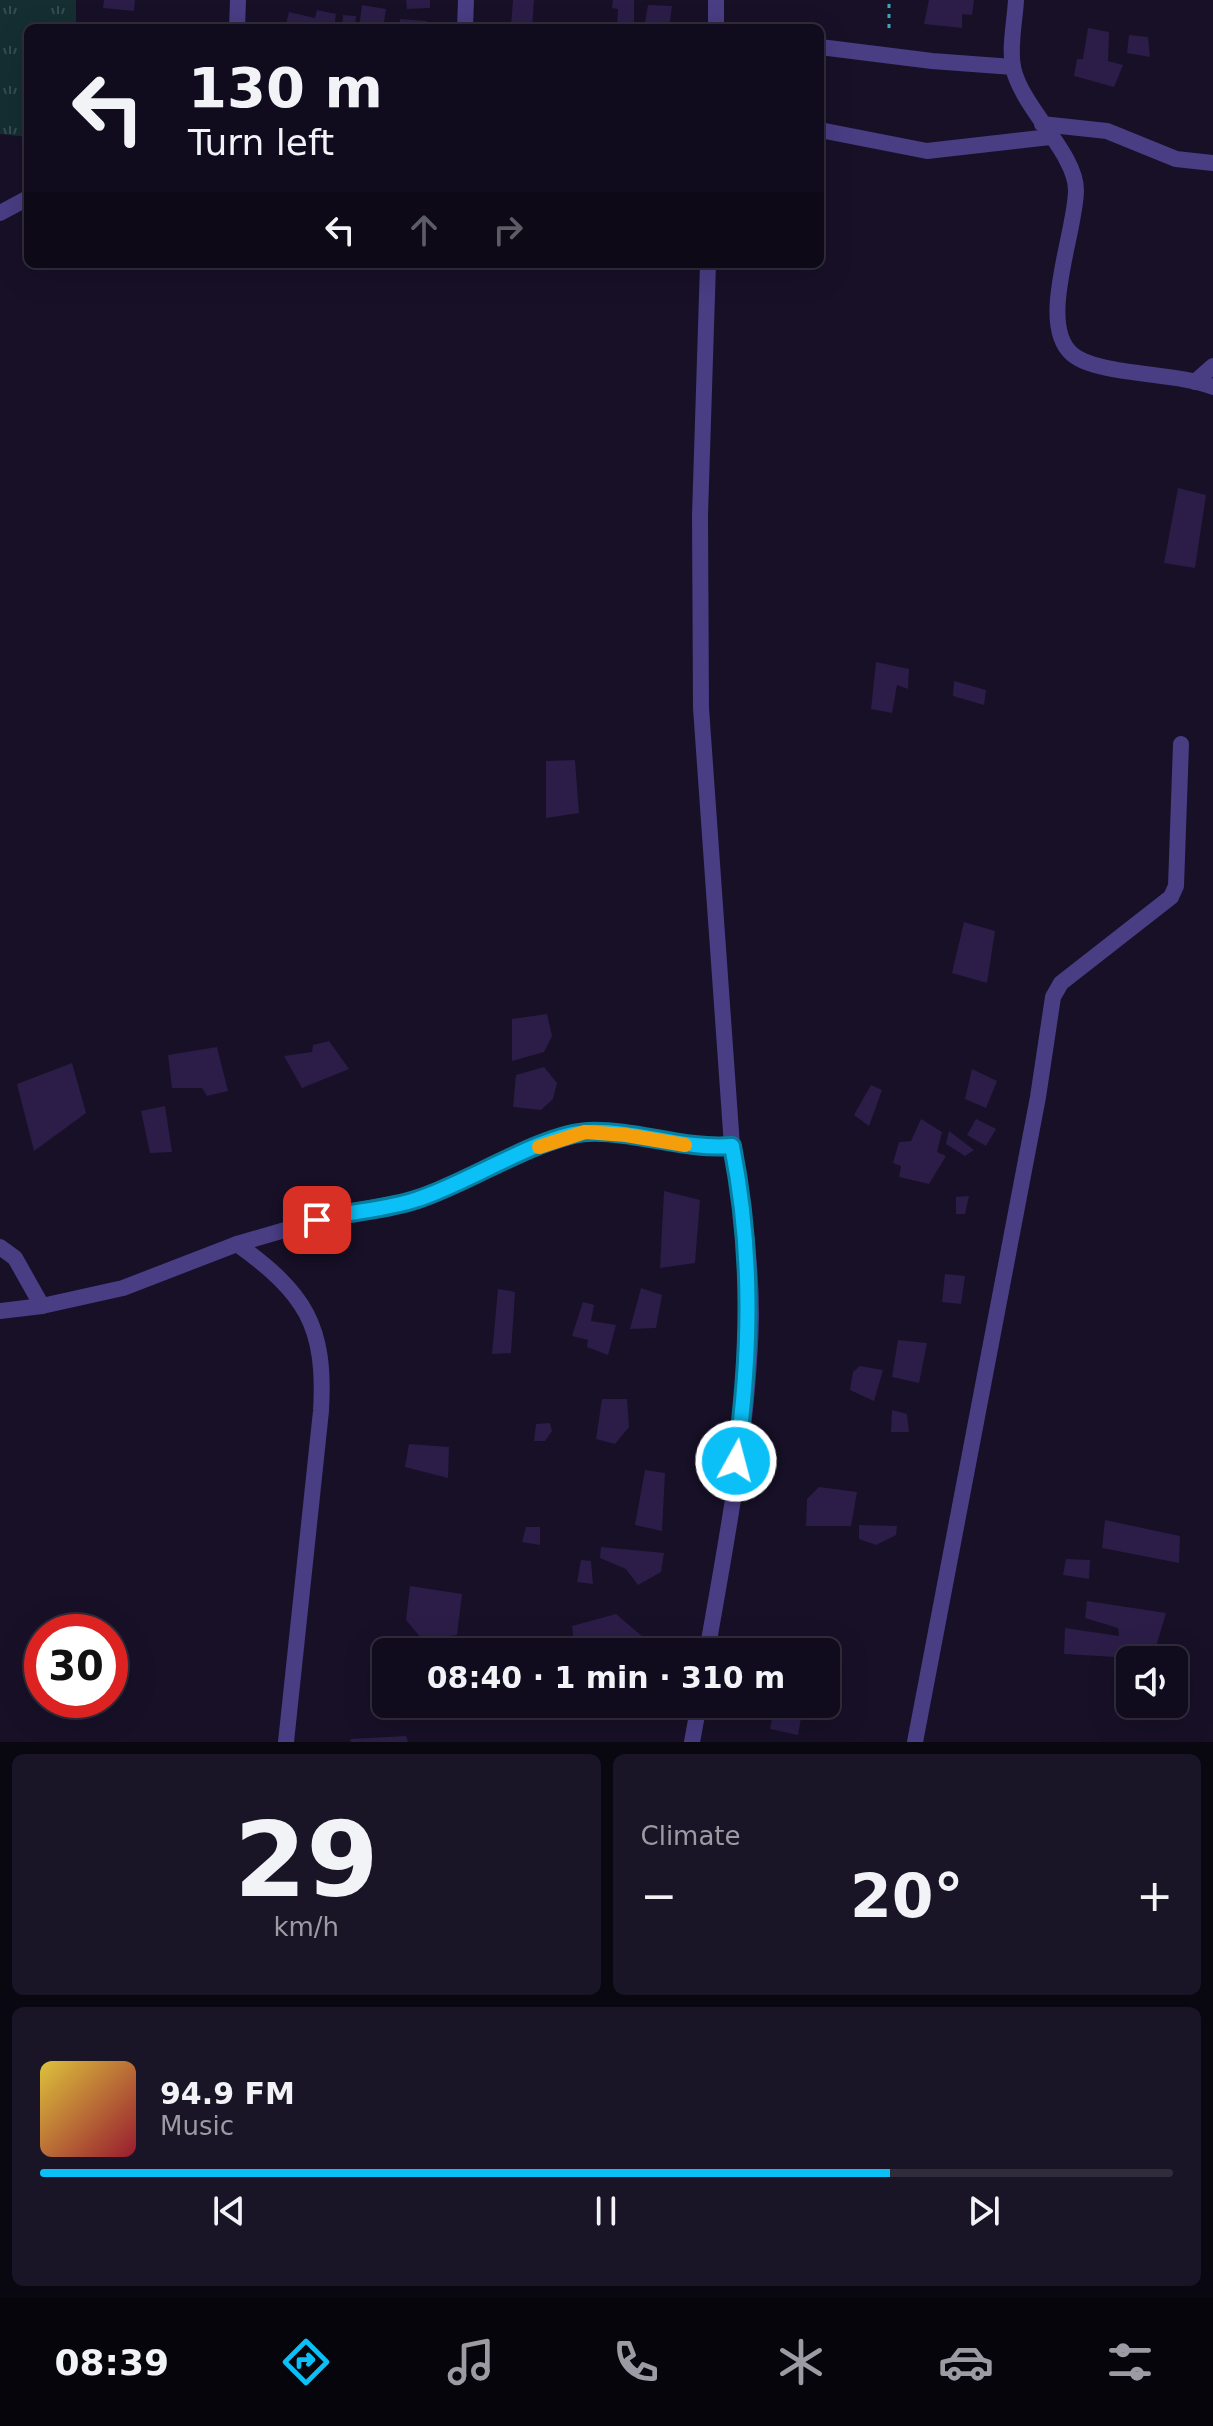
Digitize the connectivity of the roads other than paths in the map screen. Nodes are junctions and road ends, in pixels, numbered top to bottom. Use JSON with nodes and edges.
{"nodes":[{"id":1,"x":238,"y":0,"type":"edge"},
{"id":2,"x":466,"y":0,"type":"edge"},
{"id":3,"x":716,"y":0,"type":"edge"},
{"id":4,"x":1016,"y":0,"type":"edge"},
{"id":5,"x":237,"y":24,"type":"edge"},
{"id":6,"x":465,"y":24,"type":"edge"},
{"id":7,"x":716,"y":24,"type":"edge"},
{"id":8,"x":824,"y":48,"type":"edge"},
{"id":9,"x":1013,"y":67,"type":"junction"},
{"id":10,"x":1046,"y":130,"type":"junction"},
{"id":11,"x":824,"y":131,"type":"edge"},
{"id":12,"x":1213,"y":163,"type":"edge"},
{"id":13,"x":24,"y":200,"type":"edge"},
{"id":14,"x":0,"y":213,"type":"edge"},
{"id":15,"x":708,"y":268,"type":"edge"},
{"id":16,"x":1213,"y":366,"type":"edge"},
{"id":17,"x":1195,"y":382,"type":"junction"},
{"id":18,"x":1213,"y":387,"type":"edge"},
{"id":19,"x":1181,"y":744,"type":"dead end"},
{"id":20,"x":732,"y":1146,"type":"junction"},
{"id":21,"x":237,"y":1244,"type":"junction"},
{"id":22,"x":0,"y":1247,"type":"edge"},
{"id":23,"x":42,"y":1306,"type":"junction"},
{"id":24,"x":0,"y":1311,"type":"edge"},
{"id":25,"x":709,"y":1638,"type":"edge"},
{"id":26,"x":696,"y":1718,"type":"edge"},
{"id":27,"x":286,"y":1742,"type":"edge"},
{"id":28,"x":692,"y":1742,"type":"edge"},
{"id":29,"x":915,"y":1742,"type":"edge"}],
"edges":[{"from":1,"to":5,"type":"street"},
{"from":2,"to":6,"type":"street"},
{"from":3,"to":7,"type":"street"},
{"from":4,"to":9,"type":"street"},
{"from":8,"to":9,"type":"street"},
{"from":9,"to":10,"type":"street"},
{"from":10,"to":11,"type":"street"},
{"from":10,"to":12,"type":"street"},
{"from":10,"to":17,"type":"street"},
{"from":13,"to":14,"type":"street"},
{"from":15,"to":20,"type":"street"},
{"from":16,"to":17,"type":"street"},
{"from":17,"to":18,"type":"street"},
{"from":19,"to":29,"type":"street"},
{"from":20,"to":21,"type":"street"},
{"from":20,"to":25,"type":"street"},
{"from":21,"to":23,"type":"street"},
{"from":21,"to":27,"type":"street"},
{"from":22,"to":23,"type":"street"},
{"from":23,"to":24,"type":"street"},
{"from":26,"to":28,"type":"street"}]}
